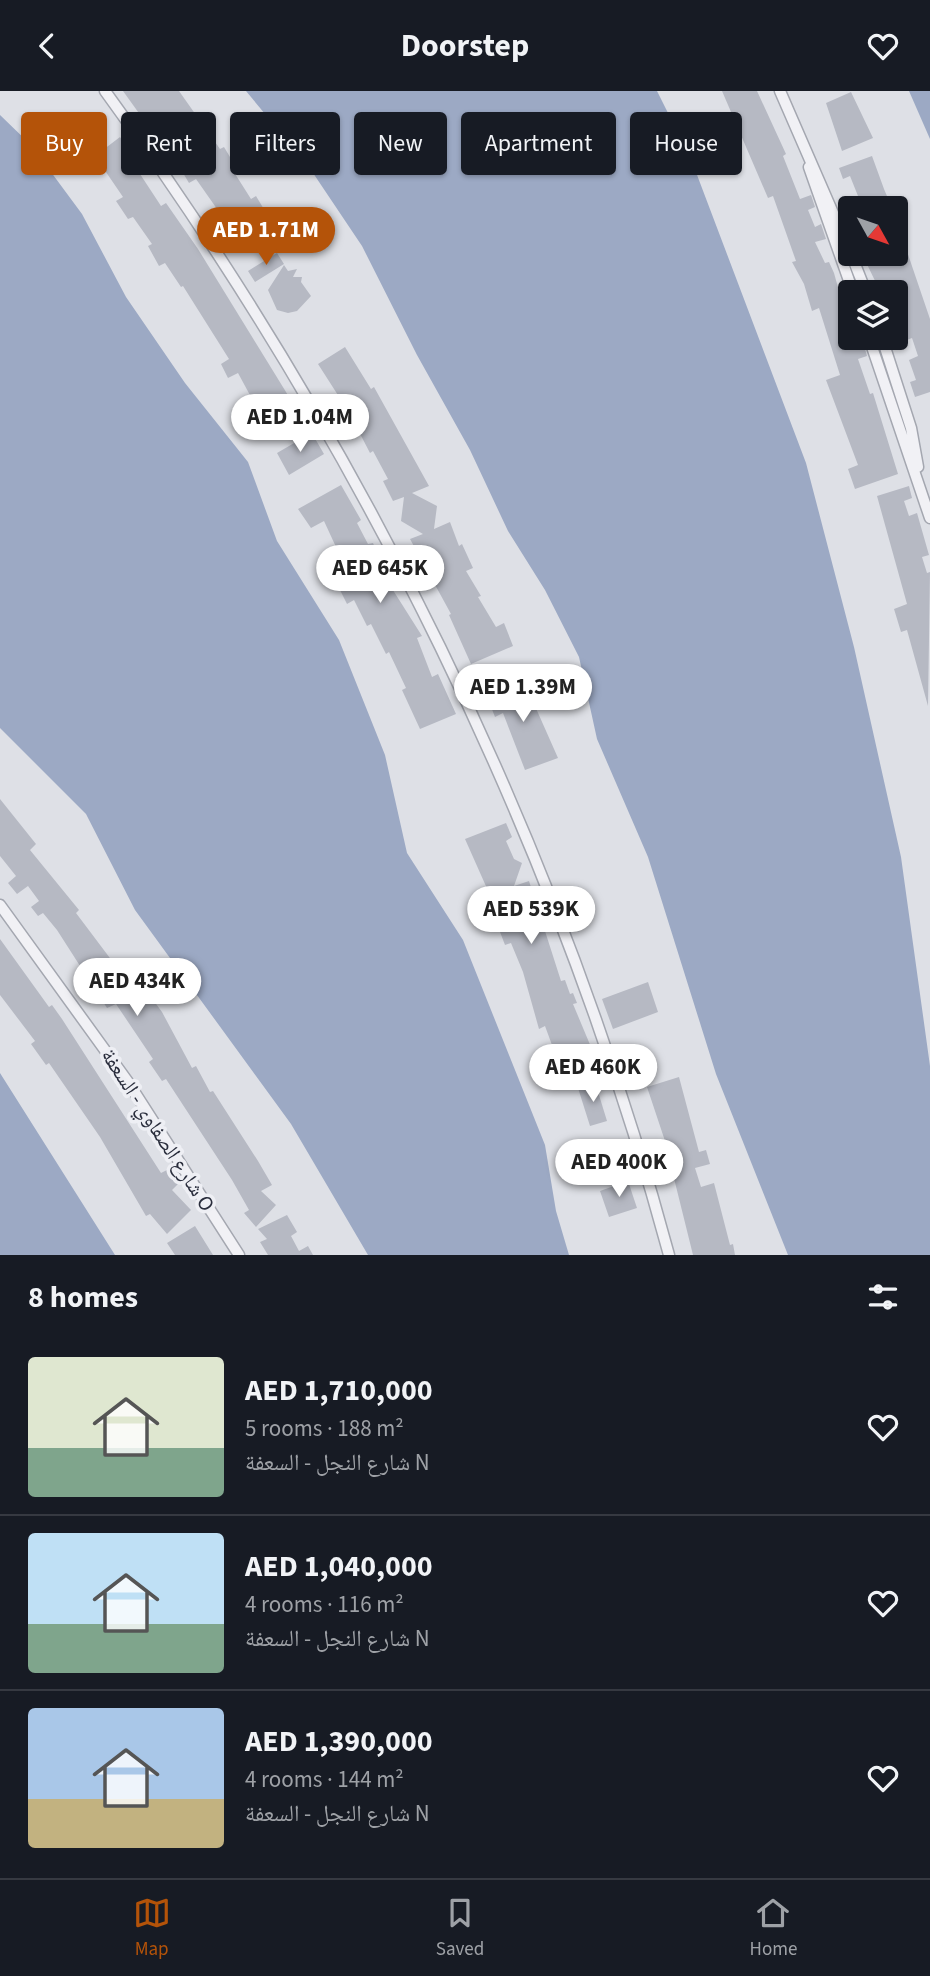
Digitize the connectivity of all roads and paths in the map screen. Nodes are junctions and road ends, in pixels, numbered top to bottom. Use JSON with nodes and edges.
{"nodes":[{"id":1,"x":105,"y":91,"type":"edge"},
{"id":2,"x":780,"y":91,"type":"edge"},
{"id":3,"x":807,"y":156,"type":"junction"},
{"id":4,"x":838,"y":220,"type":"edge"},
{"id":5,"x":849,"y":280,"type":"edge"},
{"id":6,"x":873,"y":350,"type":"edge"},
{"id":7,"x":886,"y":350,"type":"edge"},
{"id":8,"x":895,"y":378,"type":"junction"},
{"id":9,"x":883,"y":381,"type":"junction"},
{"id":10,"x":919,"y":478,"type":"junction"},
{"id":11,"x":930,"y":518,"type":"edge"},
{"id":12,"x":0,"y":905,"type":"edge"},
{"id":13,"x":239,"y":1255,"type":"edge"},
{"id":14,"x":668,"y":1255,"type":"edge"}],
"edges":[{"from":1,"to":14,"type":"street"},
{"from":2,"to":3,"type":"street"},
{"from":3,"to":4,"type":"street"},
{"from":3,"to":5,"type":"street"},
{"from":6,"to":9,"type":"street"},
{"from":7,"to":8,"type":"street"},
{"from":8,"to":9,"type":"street"},
{"from":8,"to":10,"type":"street"},
{"from":9,"to":10,"type":"street"},
{"from":10,"to":11,"type":"street"},
{"from":12,"to":13,"type":"street","name":"شارع الصفاوي - السعفة O"}]}
